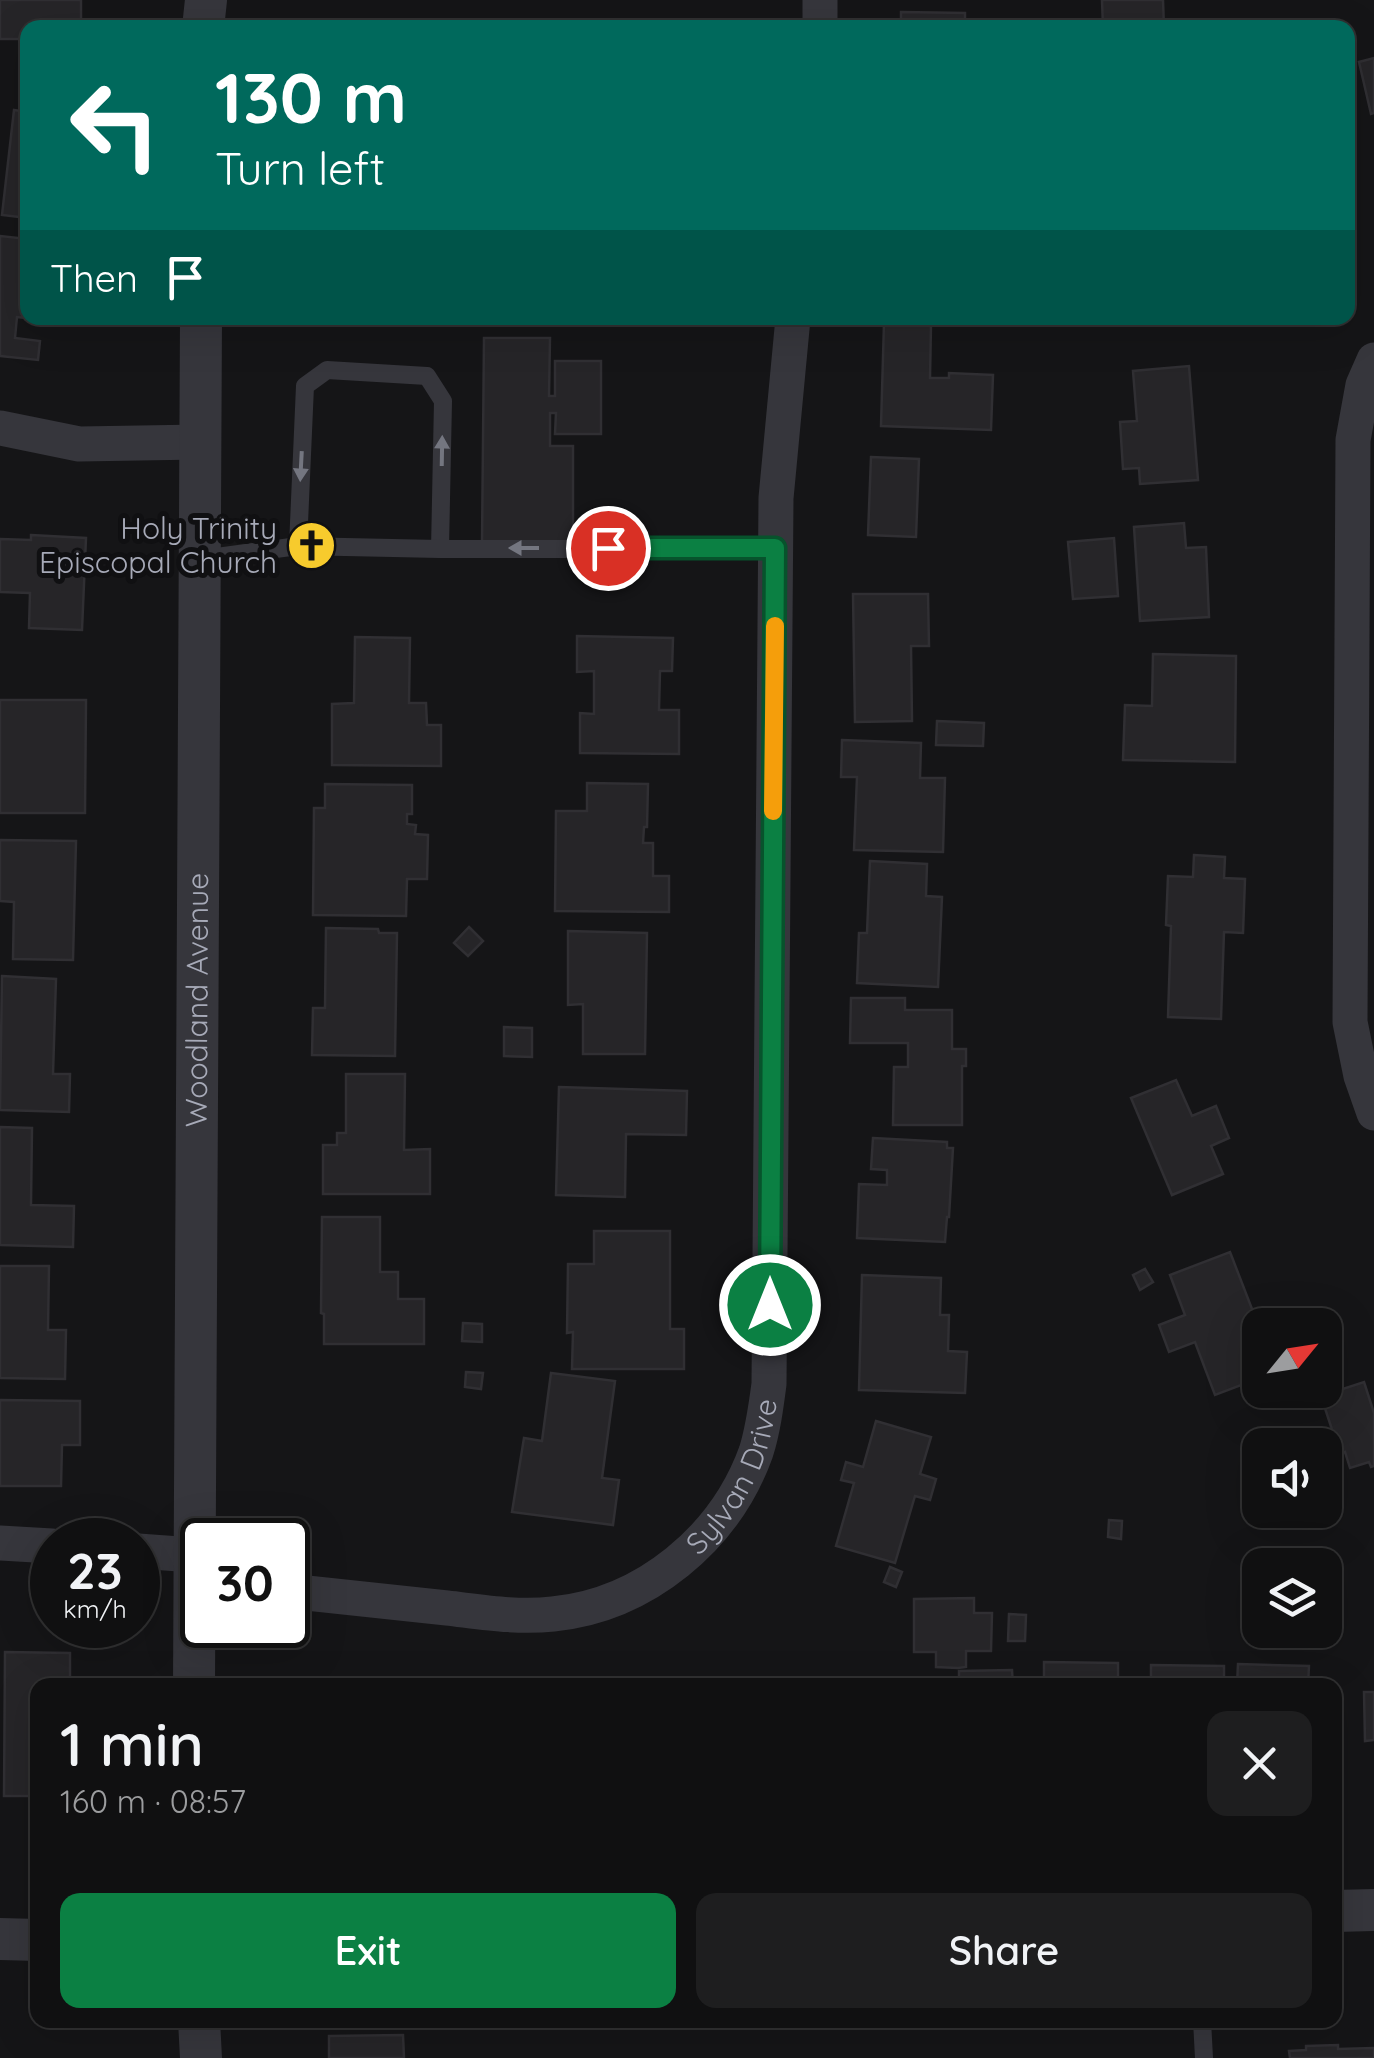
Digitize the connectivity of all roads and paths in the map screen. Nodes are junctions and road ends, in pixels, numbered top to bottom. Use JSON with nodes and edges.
{"nodes":[{"id":1,"x":201,"y":325,"type":"edge"},
{"id":2,"x":792,"y":325,"type":"edge"},
{"id":3,"x":1374,"y":360,"type":"edge"},
{"id":4,"x":0,"y":428,"type":"edge"},
{"id":5,"x":200,"y":442,"type":"junction"},
{"id":6,"x":298,"y":546,"type":"junction"},
{"id":7,"x":440,"y":548,"type":"junction"},
{"id":8,"x":775,"y":548,"type":"junction"},
{"id":9,"x":200,"y":559,"type":"junction"},
{"id":10,"x":1363,"y":743,"type":"edge"},
{"id":11,"x":1374,"y":1113,"type":"edge"},
{"id":12,"x":196,"y":1518,"type":"edge"},
{"id":13,"x":0,"y":1543,"type":"edge"},
{"id":14,"x":30,"y":1545,"type":"edge"},
{"id":15,"x":310,"y":1593,"type":"edge"},
{"id":16,"x":195,"y":1648,"type":"edge"},
{"id":17,"x":194,"y":1678,"type":"edge"},
{"id":18,"x":1374,"y":1910,"type":"edge"},
{"id":19,"x":1342,"y":1911,"type":"edge"},
{"id":20,"x":0,"y":1940,"type":"edge"},
{"id":21,"x":30,"y":1940,"type":"edge"},
{"id":22,"x":199,"y":2028,"type":"edge"},
{"id":23,"x":1202,"y":2028,"type":"edge"},
{"id":24,"x":200,"y":2058,"type":"edge"},
{"id":25,"x":1204,"y":2058,"type":"edge"}],
"edges":[{"from":1,"to":5,"type":"street","name":"Woodland Avenue"},
{"from":2,"to":8,"type":"street","name":"Sylvan Drive"},
{"from":3,"to":10,"type":"street"},
{"from":4,"to":5,"type":"street"},
{"from":5,"to":9,"type":"street","name":"Woodland Avenue"},
{"from":6,"to":7,"type":"lane"},
{"from":7,"to":6,"type":"lane","one_way":true},
{"from":6,"to":9,"type":"lane"},
{"from":8,"to":7,"type":"lane","one_way":true},
{"from":8,"to":15,"type":"street","name":"Sylvan Drive"},
{"from":9,"to":12,"type":"street","name":"Woodland Avenue"},
{"from":10,"to":11,"type":"street"},
{"from":13,"to":14,"type":"street"},
{"from":16,"to":17,"type":"street","name":"Woodland Avenue"},
{"from":18,"to":19,"type":"street"},
{"from":20,"to":21,"type":"street"},
{"from":22,"to":24,"type":"street"},
{"from":23,"to":25,"type":"lane"}]}
